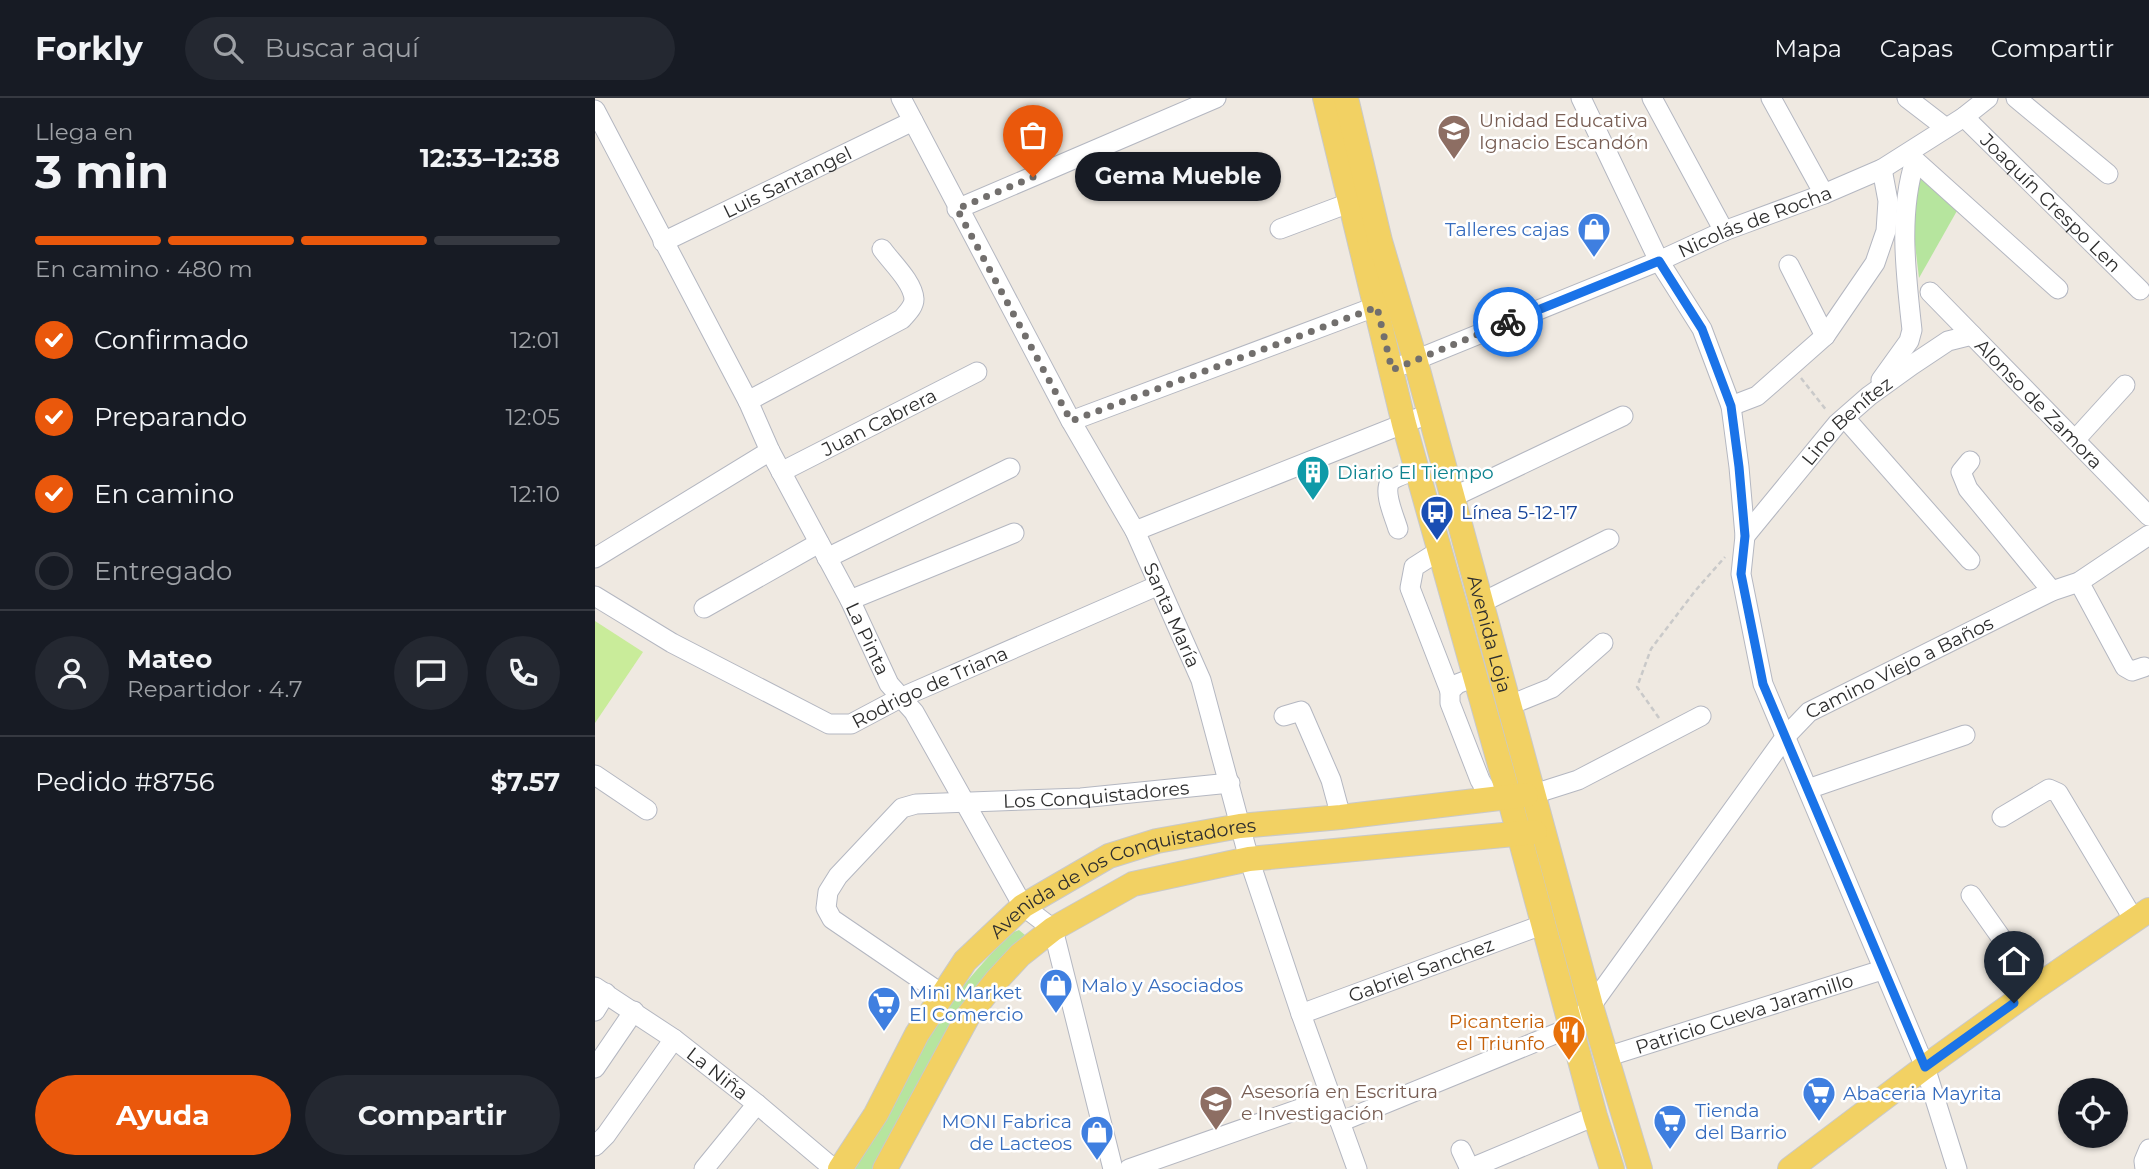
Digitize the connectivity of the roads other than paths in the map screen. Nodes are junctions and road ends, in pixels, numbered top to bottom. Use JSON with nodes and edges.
{"nodes":[{"id":1,"x":606,"y":98,"type":"edge"},
{"id":2,"x":901,"y":98,"type":"edge"},
{"id":3,"x":1325,"y":98,"type":"edge"},
{"id":4,"x":1346,"y":98,"type":"edge"},
{"id":5,"x":1581,"y":98,"type":"edge"},
{"id":6,"x":1652,"y":98,"type":"edge"},
{"id":7,"x":1907,"y":98,"type":"edge"},
{"id":8,"x":1988,"y":98,"type":"edge"},
{"id":9,"x":2016,"y":98,"type":"edge"},
{"id":10,"x":1211,"y":99,"type":"edge"},
{"id":11,"x":1779,"y":102,"type":"edge"},
{"id":12,"x":595,"y":104,"type":"edge"},
{"id":13,"x":595,"y":110,"type":"edge"},
{"id":14,"x":1964,"y":117,"type":"junction"},
{"id":15,"x":913,"y":121,"type":"junction"},
{"id":16,"x":1946,"y":128,"type":"junction"},
{"id":17,"x":1911,"y":157,"type":"junction"},
{"id":18,"x":1882,"y":169,"type":"junction"},
{"id":19,"x":2108,"y":174,"type":"dead end"},
{"id":20,"x":1823,"y":194,"type":"junction"},
{"id":21,"x":1349,"y":203,"type":"junction"},
{"id":22,"x":957,"y":209,"type":"junction"},
{"id":23,"x":1280,"y":229,"type":"dead end"},
{"id":24,"x":1724,"y":231,"type":"junction"},
{"id":25,"x":663,"y":242,"type":"junction"},
{"id":26,"x":882,"y":249,"type":"dead end"},
{"id":27,"x":1659,"y":261,"type":"junction"},
{"id":28,"x":1789,"y":265,"type":"dead end"},
{"id":29,"x":2058,"y":289,"type":"dead end"},
{"id":30,"x":2140,"y":290,"type":"dead end"},
{"id":31,"x":1930,"y":292,"type":"dead end"},
{"id":32,"x":1387,"y":303,"type":"junction"},
{"id":33,"x":1972,"y":335,"type":"junction"},
{"id":34,"x":1825,"y":336,"type":"junction"},
{"id":35,"x":1403,"y":365,"type":"junction"},
{"id":36,"x":977,"y":372,"type":"dead end"},
{"id":37,"x":2125,"y":385,"type":"dead end"},
{"id":38,"x":1869,"y":396,"type":"junction"},
{"id":39,"x":748,"y":401,"type":"junction"},
{"id":40,"x":1731,"y":406,"type":"junction"},
{"id":41,"x":1428,"y":414,"type":"junction"},
{"id":42,"x":1623,"y":416,"type":"dead end"},
{"id":43,"x":1071,"y":421,"type":"junction"},
{"id":44,"x":1841,"y":421,"type":"junction"},
{"id":45,"x":1404,"y":424,"type":"junction"},
{"id":46,"x":2075,"y":440,"type":"junction"},
{"id":47,"x":770,"y":451,"type":"junction"},
{"id":48,"x":1970,"y":460,"type":"dead end"},
{"id":49,"x":1010,"y":468,"type":"dead end"},
{"id":50,"x":1417,"y":469,"type":"junction"},
{"id":51,"x":781,"y":471,"type":"junction"},
{"id":52,"x":1451,"y":498,"type":"junction"},
{"id":53,"x":2149,"y":516,"type":"edge"},
{"id":54,"x":1398,"y":529,"type":"dead end"},
{"id":55,"x":1135,"y":531,"type":"junction"},
{"id":56,"x":1014,"y":533,"type":"dead end"},
{"id":57,"x":2149,"y":535,"type":"edge"},
{"id":58,"x":1745,"y":536,"type":"junction"},
{"id":59,"x":1609,"y":539,"type":"dead end"},
{"id":60,"x":823,"y":551,"type":"junction"},
{"id":61,"x":1439,"y":551,"type":"junction"},
{"id":62,"x":595,"y":558,"type":"edge"},
{"id":63,"x":1970,"y":560,"type":"dead end"},
{"id":64,"x":2079,"y":582,"type":"junction"},
{"id":65,"x":1159,"y":584,"type":"junction"},
{"id":66,"x":2052,"y":591,"type":"junction"},
{"id":67,"x":595,"y":596,"type":"edge"},
{"id":68,"x":851,"y":600,"type":"junction"},
{"id":69,"x":1481,"y":603,"type":"junction"},
{"id":70,"x":704,"y":608,"type":"dead end"},
{"id":71,"x":1603,"y":643,"type":"dead end"},
{"id":72,"x":2144,"y":667,"type":"dead end"},
{"id":73,"x":1475,"y":677,"type":"junction"},
{"id":74,"x":1450,"y":691,"type":"junction"},
{"id":75,"x":899,"y":698,"type":"junction"},
{"id":76,"x":1510,"y":705,"type":"junction"},
{"id":77,"x":1284,"y":716,"type":"dead end"},
{"id":78,"x":1701,"y":716,"type":"dead end"},
{"id":79,"x":1965,"y":735,"type":"dead end"},
{"id":80,"x":1786,"y":736,"type":"junction"},
{"id":81,"x":595,"y":775,"type":"edge"},
{"id":82,"x":1230,"y":783,"type":"junction"},
{"id":83,"x":1808,"y":789,"type":"junction"},
{"id":84,"x":1511,"y":797,"type":"junction"},
{"id":85,"x":963,"y":803,"type":"junction"},
{"id":86,"x":647,"y":810,"type":"dead end"},
{"id":87,"x":1341,"y":817,"type":"junction"},
{"id":88,"x":2002,"y":817,"type":"dead end"},
{"id":89,"x":1240,"y":826,"type":"junction"},
{"id":90,"x":1544,"y":831,"type":"junction"},
{"id":91,"x":1518,"y":833,"type":"junction"},
{"id":92,"x":1249,"y":859,"type":"junction"},
{"id":93,"x":1971,"y":895,"type":"dead end"},
{"id":94,"x":1023,"y":906,"type":"junction"},
{"id":95,"x":2142,"y":915,"type":"edge"},
{"id":96,"x":1542,"y":925,"type":"junction"},
{"id":97,"x":1052,"y":929,"type":"junction"},
{"id":98,"x":1882,"y":970,"type":"junction"},
{"id":99,"x":2036,"y":987,"type":"junction"},
{"id":100,"x":600,"y":990,"type":"edge"},
{"id":101,"x":941,"y":994,"type":"junction"},
{"id":102,"x":1591,"y":1006,"type":"junction"},
{"id":103,"x":595,"y":1011,"type":"edge"},
{"id":104,"x":634,"y":1011,"type":"junction"},
{"id":105,"x":1301,"y":1014,"type":"junction"},
{"id":106,"x":1572,"y":1027,"type":"junction"},
{"id":107,"x":674,"y":1039,"type":"junction"},
{"id":108,"x":1606,"y":1057,"type":"junction"},
{"id":109,"x":1925,"y":1067,"type":"junction"},
{"id":110,"x":595,"y":1068,"type":"edge"},
{"id":111,"x":1331,"y":1098,"type":"junction"},
{"id":112,"x":757,"y":1104,"type":"junction"},
{"id":113,"x":1595,"y":1116,"type":"junction"},
{"id":114,"x":1340,"y":1122,"type":"junction"},
{"id":115,"x":595,"y":1146,"type":"edge"},
{"id":116,"x":2149,"y":1149,"type":"edge"},
{"id":117,"x":1466,"y":1162,"type":"edge"},
{"id":118,"x":892,"y":1165,"type":"edge"},
{"id":119,"x":704,"y":1169,"type":"edge"},
{"id":120,"x":834,"y":1169,"type":"edge"},
{"id":121,"x":840,"y":1169,"type":"edge"},
{"id":122,"x":1112,"y":1169,"type":"edge"},
{"id":123,"x":1129,"y":1169,"type":"edge"},
{"id":124,"x":1357,"y":1169,"type":"edge"},
{"id":125,"x":1612,"y":1169,"type":"edge"},
{"id":126,"x":1640,"y":1169,"type":"edge"},
{"id":127,"x":1790,"y":1169,"type":"edge"},
{"id":128,"x":1957,"y":1169,"type":"edge"},
{"id":129,"x":2145,"y":1169,"type":"edge"}],
"edges":[{"from":1,"to":12,"type":"street"},
{"from":2,"to":15,"type":"street","name":"Santa María"},
{"from":3,"to":21,"type":"main road","name":"Avenida Loja"},
{"from":4,"to":32,"type":"main road","name":"Avenida Loja"},
{"from":5,"to":27,"type":"street"},
{"from":6,"to":24,"type":"street"},
{"from":7,"to":16,"type":"street"},
{"from":8,"to":14,"type":"street","name":"Nicolás de Rocha"},
{"from":9,"to":19,"type":"street"},
{"from":10,"to":22,"type":"street"},
{"from":11,"to":20,"type":"street"},
{"from":13,"to":25,"type":"street","name":"La Pinta"},
{"from":14,"to":16,"type":"street","name":"Nicolás de Rocha"},
{"from":14,"to":30,"type":"street","name":"Joaquín Crespo Len"},
{"from":15,"to":22,"type":"street","name":"Santa María"},
{"from":15,"to":25,"type":"street","name":"Luis Santangel"},
{"from":16,"to":17,"type":"street","name":"Nicolás de Rocha"},
{"from":17,"to":18,"type":"street","name":"Nicolás de Rocha"},
{"from":17,"to":29,"type":"street"},
{"from":17,"to":38,"type":"street"},
{"from":18,"to":20,"type":"street","name":"Nicolás de Rocha"},
{"from":18,"to":34,"type":"street"},
{"from":20,"to":24,"type":"street","name":"Nicolás de Rocha"},
{"from":21,"to":23,"type":"street"},
{"from":21,"to":32,"type":"main road","name":"Avenida Loja"},
{"from":22,"to":43,"type":"street","name":"Santa María"},
{"from":24,"to":27,"type":"street","name":"Nicolás de Rocha"},
{"from":25,"to":39,"type":"street","name":"La Pinta"},
{"from":26,"to":39,"type":"street"},
{"from":27,"to":35,"type":"street","name":"Nicolás de Rocha"},
{"from":27,"to":40,"type":"street"},
{"from":28,"to":34,"type":"street"},
{"from":31,"to":33,"type":"street","name":"Alonso de Zamora"},
{"from":32,"to":35,"type":"main road","name":"Avenida Loja"},
{"from":32,"to":43,"type":"street"},
{"from":33,"to":38,"type":"street","name":"Lino Benítez"},
{"from":33,"to":46,"type":"street","name":"Alonso de Zamora"},
{"from":34,"to":40,"type":"street"},
{"from":35,"to":41,"type":"main road","name":"Avenida Loja"},
{"from":35,"to":45,"type":"main road","name":"Avenida Loja"},
{"from":36,"to":51,"type":"street","name":"Juan Cabrera"},
{"from":37,"to":46,"type":"street"},
{"from":38,"to":44,"type":"street","name":"Lino Benítez"},
{"from":39,"to":47,"type":"street","name":"La Pinta"},
{"from":40,"to":58,"type":"street"},
{"from":41,"to":45,"type":"street"},
{"from":41,"to":52,"type":"main road","name":"Avenida Loja"},
{"from":42,"to":52,"type":"street"},
{"from":43,"to":55,"type":"street","name":"Santa María"},
{"from":44,"to":58,"type":"street","name":"Lino Benítez"},
{"from":44,"to":63,"type":"street"},
{"from":45,"to":50,"type":"main road","name":"Avenida Loja"},
{"from":45,"to":55,"type":"street"},
{"from":46,"to":53,"type":"street","name":"Alonso de Zamora"},
{"from":47,"to":51,"type":"street","name":"La Pinta"},
{"from":47,"to":62,"type":"street"},
{"from":48,"to":66,"type":"street"},
{"from":49,"to":60,"type":"street"},
{"from":50,"to":54,"type":"street"},
{"from":50,"to":61,"type":"main road","name":"Avenida Loja"},
{"from":51,"to":60,"type":"street","name":"La Pinta"},
{"from":52,"to":69,"type":"main road","name":"Avenida Loja"},
{"from":55,"to":65,"type":"street","name":"Santa María"},
{"from":56,"to":68,"type":"street"},
{"from":57,"to":64,"type":"street","name":"Camino Viejo a Baños"},
{"from":58,"to":80,"type":"street"},
{"from":59,"to":69,"type":"street"},
{"from":60,"to":68,"type":"street","name":"La Pinta"},
{"from":60,"to":70,"type":"street"},
{"from":61,"to":73,"type":"main road","name":"Avenida Loja"},
{"from":61,"to":74,"type":"street"},
{"from":64,"to":66,"type":"street","name":"Camino Viejo a Baños"},
{"from":64,"to":72,"type":"street"},
{"from":65,"to":75,"type":"street","name":"Rodrigo de Triana"},
{"from":65,"to":82,"type":"street","name":"Santa María"},
{"from":66,"to":80,"type":"street","name":"Camino Viejo a Baños"},
{"from":67,"to":75,"type":"street","name":"Rodrigo de Triana"},
{"from":68,"to":75,"type":"street","name":"La Pinta"},
{"from":69,"to":76,"type":"main road","name":"Avenida Loja"},
{"from":71,"to":76,"type":"street"},
{"from":73,"to":74,"type":"street"},
{"from":73,"to":84,"type":"main road","name":"Avenida Loja"},
{"from":74,"to":84,"type":"street"},
{"from":75,"to":85,"type":"street","name":"La Pinta"},
{"from":76,"to":84,"type":"main road","name":"Avenida Loja"},
{"from":77,"to":87,"type":"street"},
{"from":78,"to":84,"type":"street"},
{"from":79,"to":83,"type":"street"},
{"from":80,"to":83,"type":"street"},
{"from":80,"to":102,"type":"street","name":"Camino Viejo a Baños"},
{"from":81,"to":86,"type":"street"},
{"from":82,"to":85,"type":"street","name":"Los Conquistadores"},
{"from":82,"to":89,"type":"street","name":"Santa María"},
{"from":83,"to":98,"type":"street"},
{"from":84,"to":87,"type":"main road","name":"Avenida de los Conquistadores"},
{"from":84,"to":90,"type":"main road","name":"Avenida Loja"},
{"from":84,"to":91,"type":"main road","name":"Avenida Loja"},
{"from":85,"to":94,"type":"street","name":"La Pinta"},
{"from":85,"to":101,"type":"street","name":"Los Conquistadores"},
{"from":87,"to":89,"type":"main road","name":"Avenida de los Conquistadores"},
{"from":88,"to":95,"type":"street"},
{"from":89,"to":92,"type":"street","name":"Santa María"},
{"from":89,"to":94,"type":"main road","name":"Avenida de los Conquistadores"},
{"from":90,"to":91,"type":"main road","name":"Avenida de los Conquistadores"},
{"from":90,"to":102,"type":"main road","name":"Avenida Loja"},
{"from":91,"to":92,"type":"main road","name":"Avenida de los Conquistadores"},
{"from":91,"to":96,"type":"main road","name":"Avenida Loja"},
{"from":92,"to":97,"type":"main road","name":"Avenida de los Conquistadores"},
{"from":92,"to":105,"type":"street","name":"Santa María"},
{"from":93,"to":99,"type":"street"},
{"from":94,"to":97,"type":"street","name":"La Pinta"},
{"from":94,"to":101,"type":"main road","name":"Avenida de los Conquistadores"},
{"from":95,"to":99,"type":"main road"},
{"from":96,"to":105,"type":"street","name":"Gabriel Sanchez"},
{"from":96,"to":106,"type":"main road","name":"Avenida Loja"},
{"from":97,"to":118,"type":"main road","name":"Avenida de los Conquistadores"},
{"from":97,"to":122,"type":"street"},
{"from":98,"to":108,"type":"street","name":"Patricio Cueva Jaramillo"},
{"from":98,"to":109,"type":"street"},
{"from":99,"to":109,"type":"main road"},
{"from":100,"to":103,"type":"street"},
{"from":100,"to":104,"type":"street","name":"La Niña"},
{"from":101,"to":121,"type":"main road","name":"Avenida de los Conquistadores"},
{"from":102,"to":106,"type":"street","name":"Camino Viejo a Baños"},
{"from":102,"to":108,"type":"main road","name":"Avenida Loja"},
{"from":104,"to":107,"type":"street","name":"La Niña"},
{"from":104,"to":110,"type":"street"},
{"from":105,"to":111,"type":"street","name":"Santa María"},
{"from":106,"to":113,"type":"main road","name":"Avenida Loja"},
{"from":106,"to":114,"type":"street"},
{"from":107,"to":112,"type":"street","name":"La Niña"},
{"from":107,"to":115,"type":"street"},
{"from":108,"to":126,"type":"main road","name":"Avenida Loja"},
{"from":109,"to":127,"type":"main road"},
{"from":109,"to":128,"type":"street"},
{"from":111,"to":114,"type":"street","name":"Santa María"},
{"from":111,"to":123,"type":"street"},
{"from":112,"to":119,"type":"street"},
{"from":112,"to":120,"type":"street","name":"La Niña"},
{"from":113,"to":117,"type":"street"},
{"from":113,"to":125,"type":"main road","name":"Avenida Loja"},
{"from":114,"to":124,"type":"street","name":"Santa María"},
{"from":116,"to":129,"type":"street"}]}
